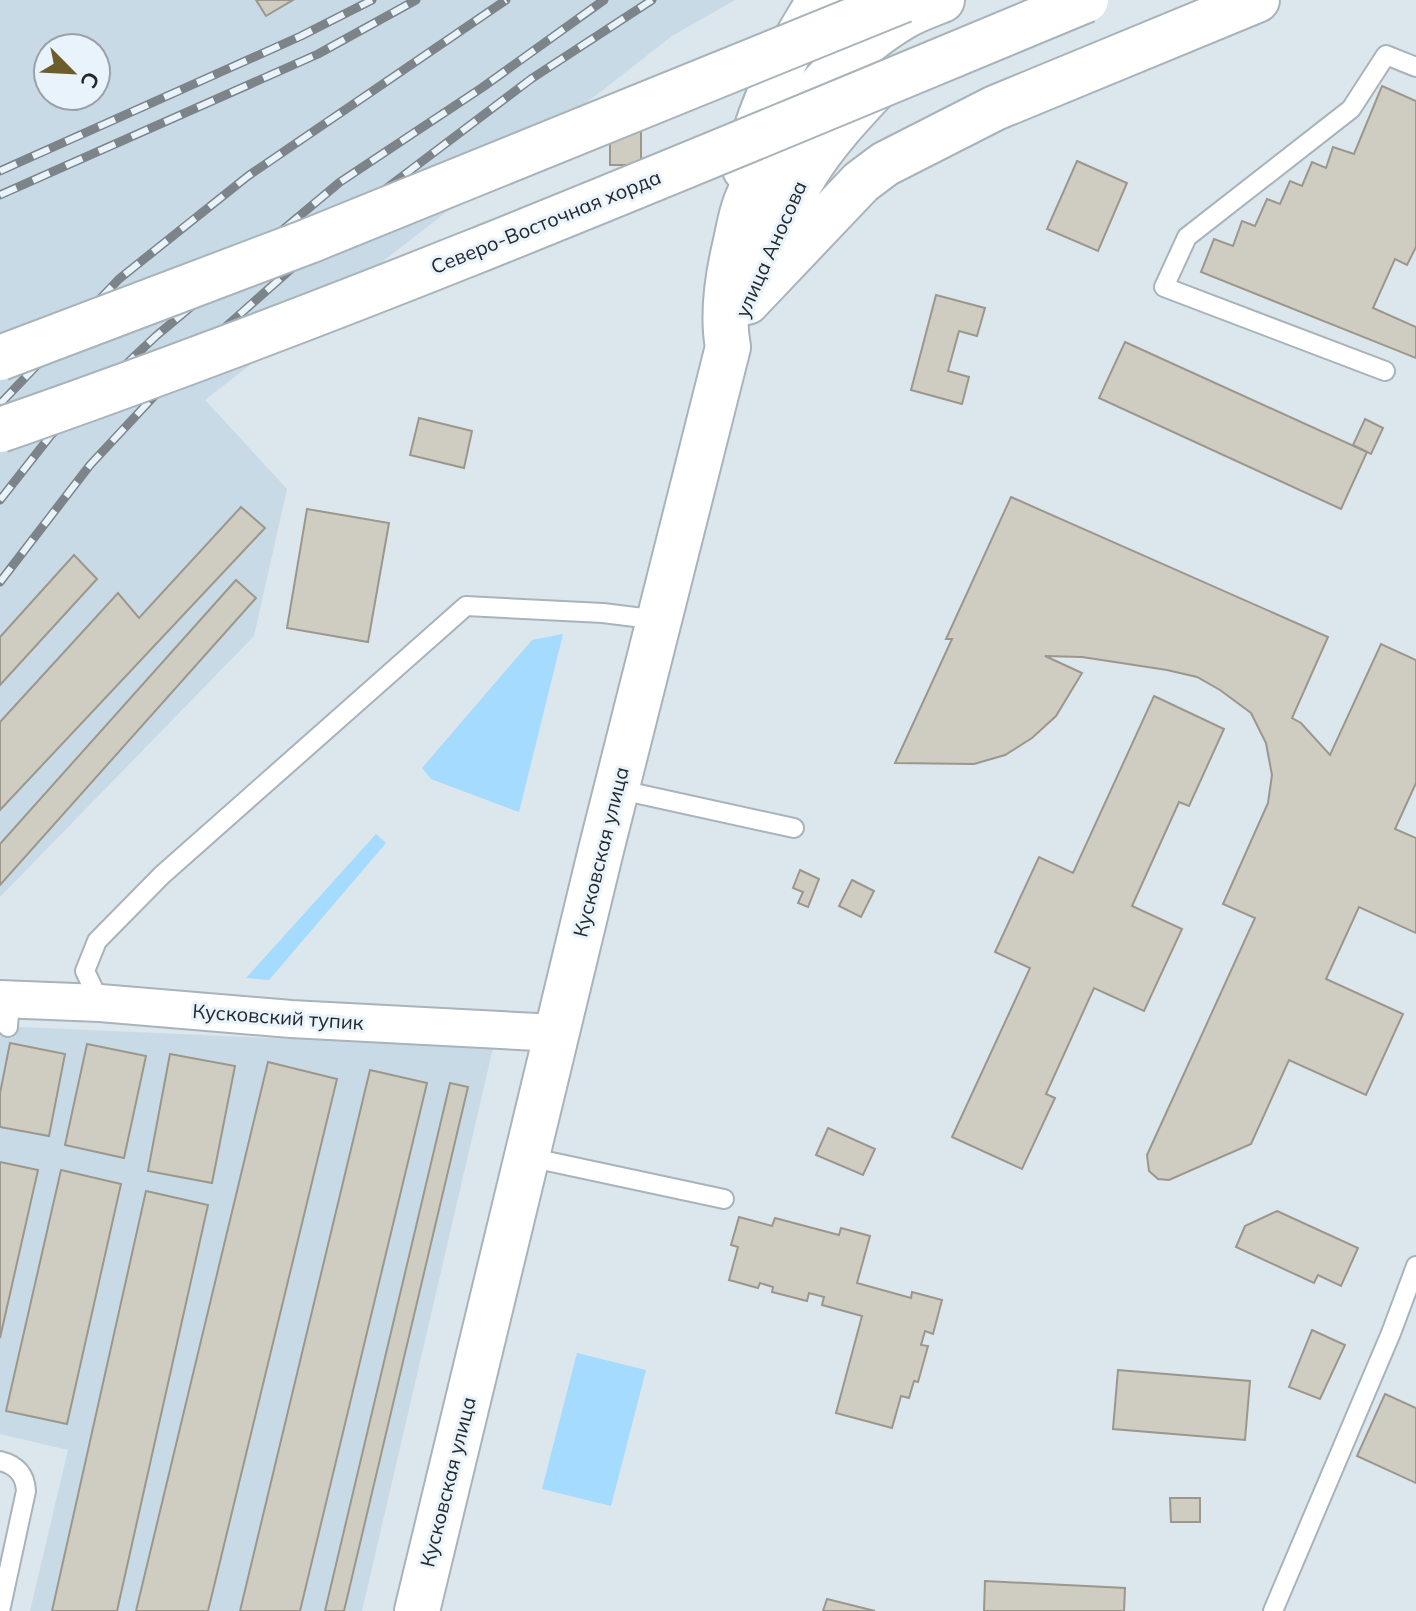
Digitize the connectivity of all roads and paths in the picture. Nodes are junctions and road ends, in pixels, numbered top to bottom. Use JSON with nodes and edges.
{"nodes":[{"id":1,"x":820,"y":0,"type":"edge"},
{"id":2,"x":903,"y":0,"type":"edge"},
{"id":3,"x":942,"y":0,"type":"edge"},
{"id":4,"x":1055,"y":0,"type":"edge"},
{"id":5,"x":1086,"y":0,"type":"edge"},
{"id":6,"x":1257,"y":0,"type":"edge"},
{"id":7,"x":1416,"y":67,"type":"edge"},
{"id":8,"x":745,"y":204,"type":"junction"},
{"id":9,"x":747,"y":302,"type":"junction"},
{"id":10,"x":728,"y":347,"type":"junction"},
{"id":11,"x":0,"y":358,"type":"edge"},
{"id":12,"x":1385,"y":371,"type":"dead end"},
{"id":13,"x":0,"y":430,"type":"edge"},
{"id":14,"x":659,"y":620,"type":"junction"},
{"id":15,"x":616,"y":789,"type":"junction"},
{"id":16,"x":794,"y":828,"type":"dead end"},
{"id":17,"x":100,"y":1003,"type":"junction"},
{"id":18,"x":6,"y":1008,"type":"edge"},
{"id":19,"x":556,"y":1033,"type":"junction"},
{"id":20,"x":526,"y":1156,"type":"junction"},
{"id":21,"x":724,"y":1199,"type":"dead end"},
{"id":22,"x":1416,"y":1266,"type":"edge"},
{"id":23,"x":0,"y":1461,"type":"edge"},
{"id":24,"x":0,"y":1611,"type":"edge"},
{"id":25,"x":417,"y":1611,"type":"edge"},
{"id":26,"x":1273,"y":1611,"type":"edge"}],
"edges":[{"from":1,"to":8,"type":"street"},
{"from":2,"to":11,"type":"street","bridge":true},
{"from":3,"to":8,"type":"street","name":"Кусковская улица"},
{"from":4,"to":9,"type":"street","name":"улица Аносова"},
{"from":5,"to":13,"type":"street","name":"Северо-Восточная хорда","bridge":true},
{"from":6,"to":9,"type":"street"},
{"from":7,"to":12,"type":"lane"},
{"from":8,"to":10,"type":"street","name":"Кусковская улица"},
{"from":9,"to":10,"type":"street","name":"улица Аносова"},
{"from":10,"to":14,"type":"street","name":"Кусковская улица"},
{"from":14,"to":15,"type":"street","name":"Кусковская улица"},
{"from":14,"to":17,"type":"lane"},
{"from":15,"to":16,"type":"lane"},
{"from":15,"to":19,"type":"street","name":"Кусковская улица"},
{"from":17,"to":18,"type":"street","name":"Кусковский тупик"},
{"from":17,"to":19,"type":"street","name":"Кусковский тупик"},
{"from":19,"to":20,"type":"street","name":"Кусковская улица"},
{"from":20,"to":21,"type":"lane"},
{"from":20,"to":25,"type":"street","name":"Кусковская улица"},
{"from":22,"to":26,"type":"lane"},
{"from":23,"to":24,"type":"lane"}]}
